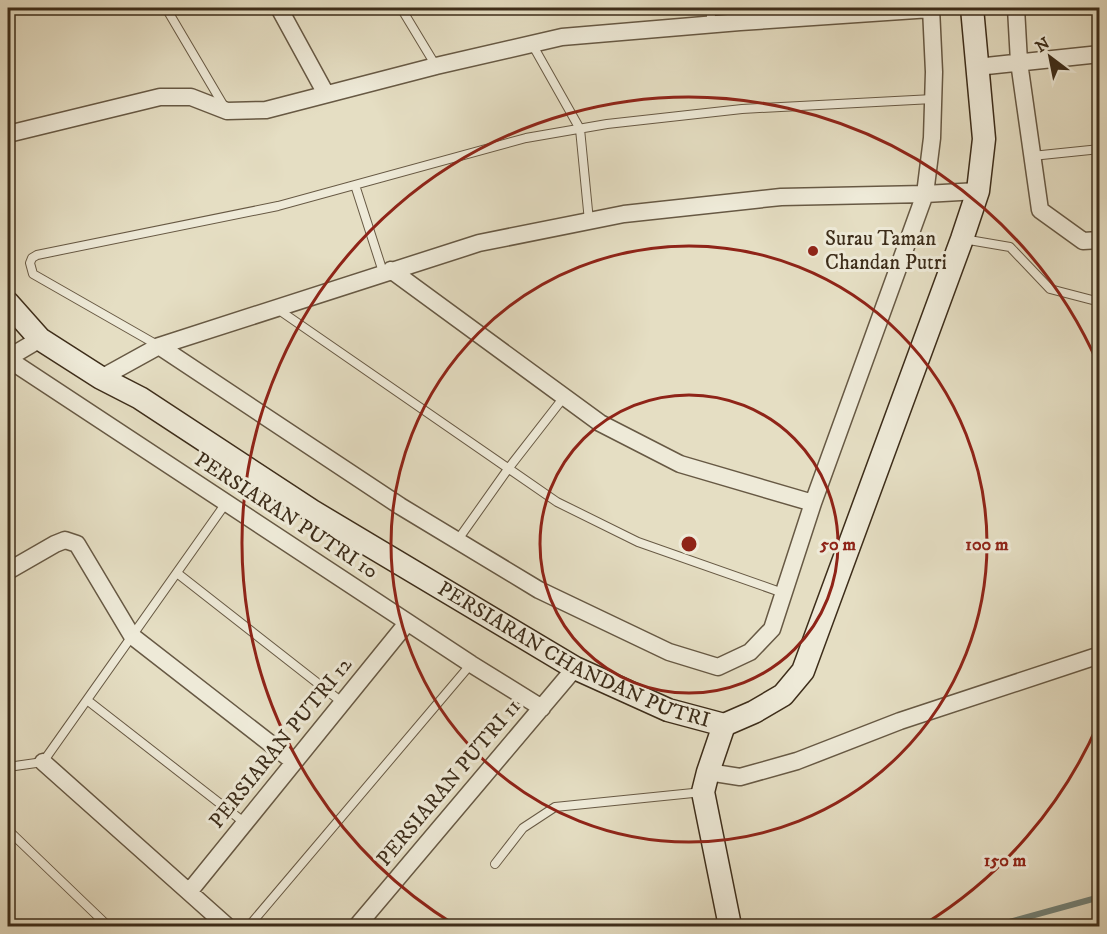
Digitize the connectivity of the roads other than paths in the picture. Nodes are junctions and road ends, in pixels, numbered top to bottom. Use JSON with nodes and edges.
{"nodes":[{"id":1,"x":166,"y":8,"type":"edge"},
{"id":2,"x":279,"y":8,"type":"edge"},
{"id":3,"x":401,"y":8,"type":"edge"},
{"id":4,"x":931,"y":8,"type":"edge"},
{"id":5,"x":972,"y":8,"type":"edge"},
{"id":6,"x":1016,"y":8,"type":"edge"},
{"id":7,"x":711,"y":16,"type":"edge"},
{"id":8,"x":532,"y":44,"type":"junction"},
{"id":9,"x":1100,"y":54,"type":"edge"},
{"id":10,"x":1019,"y":62,"type":"junction"},
{"id":11,"x":436,"y":66,"type":"junction"},
{"id":12,"x":977,"y":67,"type":"junction"},
{"id":13,"x":326,"y":94,"type":"junction"},
{"id":14,"x":933,"y":99,"type":"junction"},
{"id":15,"x":227,"y":111,"type":"junction"},
{"id":16,"x":580,"y":129,"type":"junction"},
{"id":17,"x":8,"y":134,"type":"edge"},
{"id":18,"x":1100,"y":149,"type":"edge"},
{"id":19,"x":1032,"y":156,"type":"junction"},
{"id":20,"x":355,"y":185,"type":"junction"},
{"id":21,"x":978,"y":191,"type":"junction"},
{"id":22,"x":925,"y":194,"type":"junction"},
{"id":23,"x":589,"y":221,"type":"junction"},
{"id":24,"x":962,"y":239,"type":"junction"},
{"id":25,"x":1100,"y":240,"type":"edge"},
{"id":26,"x":387,"y":271,"type":"junction"},
{"id":27,"x":1100,"y":302,"type":"edge"},
{"id":28,"x":8,"y":303,"type":"edge"},
{"id":29,"x":275,"y":308,"type":"junction"},
{"id":30,"x":40,"y":339,"type":"junction"},
{"id":31,"x":159,"y":346,"type":"junction"},
{"id":32,"x":8,"y":358,"type":"edge"},
{"id":33,"x":101,"y":378,"type":"junction"},
{"id":34,"x":564,"y":397,"type":"junction"},
{"id":35,"x":508,"y":469,"type":"junction"},
{"id":36,"x":226,"y":503,"type":"junction"},
{"id":37,"x":813,"y":503,"type":"junction"},
{"id":38,"x":457,"y":541,"type":"junction"},
{"id":39,"x":8,"y":571,"type":"edge"},
{"id":40,"x":177,"y":573,"type":"junction"},
{"id":41,"x":783,"y":593,"type":"junction"},
{"id":42,"x":407,"y":622,"type":"junction"},
{"id":43,"x":132,"y":636,"type":"junction"},
{"id":44,"x":1100,"y":655,"type":"edge"},
{"id":45,"x":471,"y":664,"type":"junction"},
{"id":46,"x":575,"y":668,"type":"junction"},
{"id":47,"x":87,"y":700,"type":"junction"},
{"id":48,"x":343,"y":703,"type":"junction"},
{"id":49,"x":542,"y":708,"type":"junction"},
{"id":50,"x":724,"y":725,"type":"junction"},
{"id":51,"x":43,"y":762,"type":"junction"},
{"id":52,"x":294,"y":762,"type":"junction"},
{"id":53,"x":8,"y":767,"type":"edge"},
{"id":54,"x":706,"y":782,"type":"junction"},
{"id":55,"x":245,"y":823,"type":"junction"},
{"id":56,"x":8,"y":830,"type":"edge"},
{"id":57,"x":495,"y":864,"type":"dead end"},
{"id":58,"x":189,"y":892,"type":"junction"},
{"id":59,"x":108,"y":927,"type":"edge"},
{"id":60,"x":227,"y":927,"type":"edge"},
{"id":61,"x":249,"y":927,"type":"edge"},
{"id":62,"x":357,"y":927,"type":"edge"},
{"id":63,"x":730,"y":927,"type":"edge"}],
"edges":[{"from":1,"to":15,"type":"lane"},
{"from":2,"to":13,"type":"street"},
{"from":3,"to":11,"type":"lane"},
{"from":4,"to":7,"type":"street"},
{"from":4,"to":14,"type":"street"},
{"from":5,"to":12,"type":"street","name":"PERSIARAN CHANDAN PUTRI"},
{"from":6,"to":10,"type":"street"},
{"from":7,"to":8,"type":"street"},
{"from":8,"to":11,"type":"street"},
{"from":8,"to":16,"type":"lane"},
{"from":9,"to":10,"type":"street"},
{"from":10,"to":12,"type":"street"},
{"from":10,"to":19,"type":"street"},
{"from":11,"to":13,"type":"street"},
{"from":12,"to":21,"type":"street","name":"PERSIARAN CHANDAN PUTRI"},
{"from":13,"to":15,"type":"street"},
{"from":14,"to":16,"type":"lane"},
{"from":14,"to":22,"type":"street"},
{"from":15,"to":17,"type":"street"},
{"from":16,"to":20,"type":"lane"},
{"from":16,"to":23,"type":"lane"},
{"from":18,"to":19,"type":"lane"},
{"from":19,"to":25,"type":"street"},
{"from":20,"to":26,"type":"lane"},
{"from":20,"to":31,"type":"lane"},
{"from":21,"to":22,"type":"street"},
{"from":21,"to":24,"type":"street","name":"PERSIARAN CHANDAN PUTRI"},
{"from":22,"to":23,"type":"street"},
{"from":22,"to":37,"type":"street"},
{"from":23,"to":26,"type":"street"},
{"from":24,"to":27,"type":"lane"},
{"from":24,"to":50,"type":"street","name":"PERSIARAN CHANDAN PUTRI"},
{"from":26,"to":29,"type":"street"},
{"from":26,"to":34,"type":"street"},
{"from":28,"to":30,"type":"street","name":"PERSIARAN CHANDAN PUTRI"},
{"from":29,"to":31,"type":"street"},
{"from":29,"to":35,"type":"lane"},
{"from":30,"to":32,"type":"street"},
{"from":30,"to":33,"type":"street","name":"PERSIARAN CHANDAN PUTRI"},
{"from":31,"to":33,"type":"street"},
{"from":31,"to":38,"type":"street"},
{"from":32,"to":36,"type":"street","name":"PERSIARAN PUTRI 10"},
{"from":33,"to":46,"type":"street","name":"PERSIARAN CHANDAN PUTRI"},
{"from":34,"to":35,"type":"lane"},
{"from":34,"to":37,"type":"street"},
{"from":35,"to":38,"type":"lane"},
{"from":35,"to":41,"type":"lane"},
{"from":36,"to":40,"type":"lane"},
{"from":36,"to":42,"type":"street","name":"PERSIARAN PUTRI 10"},
{"from":37,"to":41,"type":"street"},
{"from":38,"to":41,"type":"street"},
{"from":39,"to":43,"type":"street"},
{"from":40,"to":43,"type":"lane"},
{"from":40,"to":48,"type":"lane"},
{"from":42,"to":45,"type":"street","name":"PERSIARAN PUTRI 10"},
{"from":42,"to":48,"type":"street","name":"PERSIARAN PUTRI 12"},
{"from":43,"to":47,"type":"lane"},
{"from":43,"to":52,"type":"street"},
{"from":44,"to":54,"type":"street"},
{"from":45,"to":49,"type":"street","name":"PERSIARAN PUTRI 10"},
{"from":45,"to":61,"type":"lane"},
{"from":46,"to":49,"type":"street","name":"PERSIARAN PUTRI 11"},
{"from":46,"to":50,"type":"street","name":"PERSIARAN CHANDAN PUTRI"},
{"from":47,"to":51,"type":"lane"},
{"from":47,"to":55,"type":"lane"},
{"from":48,"to":52,"type":"street","name":"PERSIARAN PUTRI 12"},
{"from":49,"to":62,"type":"street","name":"PERSIARAN PUTRI 11"},
{"from":50,"to":54,"type":"street"},
{"from":51,"to":53,"type":"lane"},
{"from":51,"to":58,"type":"street"},
{"from":52,"to":55,"type":"street","name":"PERSIARAN PUTRI 12"},
{"from":54,"to":57,"type":"lane"},
{"from":54,"to":63,"type":"street"},
{"from":55,"to":58,"type":"street","name":"PERSIARAN PUTRI 12"},
{"from":56,"to":59,"type":"lane"},
{"from":58,"to":60,"type":"street"}]}
